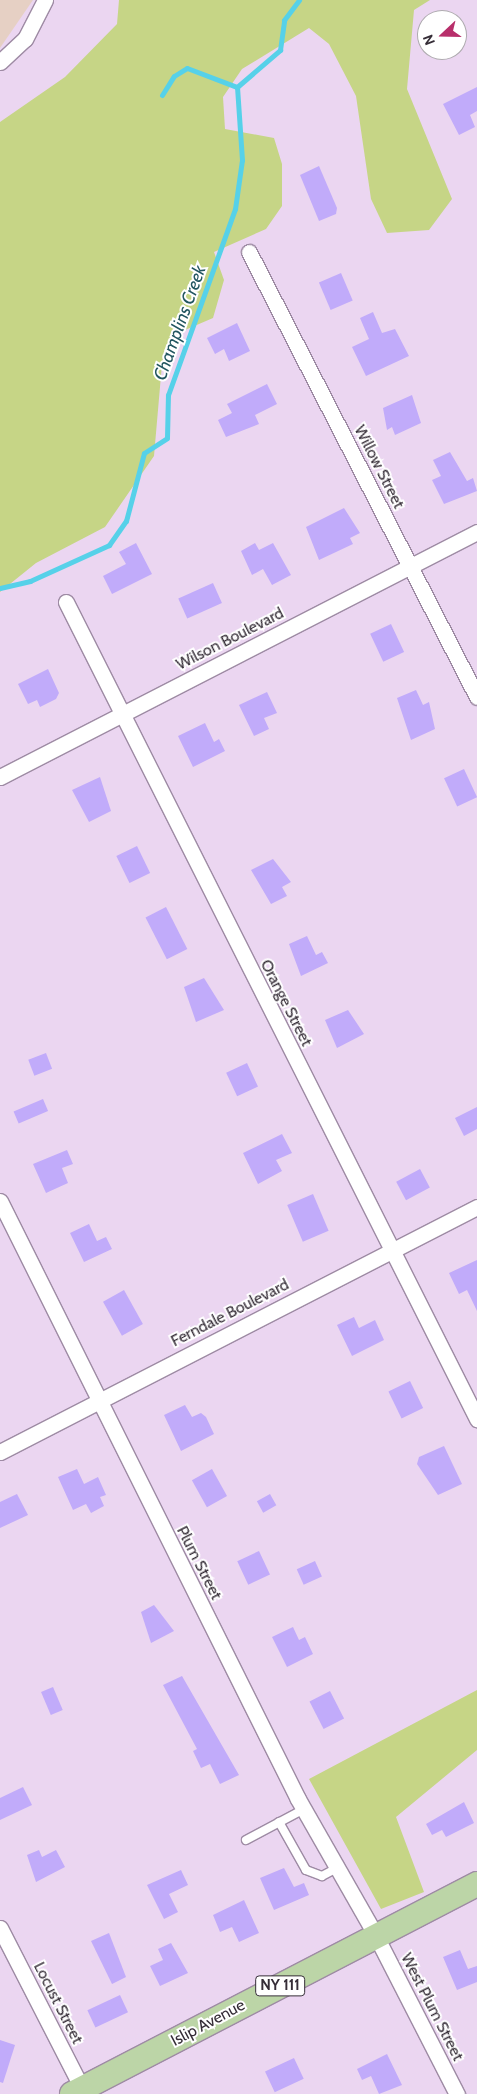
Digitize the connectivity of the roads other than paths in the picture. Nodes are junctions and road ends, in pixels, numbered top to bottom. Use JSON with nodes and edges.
{"nodes":[{"id":1,"x":46,"y":0,"type":"edge"},
{"id":2,"x":0,"y":62,"type":"edge"},
{"id":3,"x":249,"y":252,"type":"dead end"},
{"id":4,"x":477,"y":532,"type":"edge"},
{"id":5,"x":410,"y":566,"type":"junction"},
{"id":6,"x":66,"y":602,"type":"dead end"},
{"id":7,"x":477,"y":697,"type":"edge"},
{"id":8,"x":120,"y":715,"type":"junction"},
{"id":9,"x":0,"y":777,"type":"edge"},
{"id":10,"x":0,"y":1201,"type":"edge"},
{"id":11,"x":477,"y":1207,"type":"edge"},
{"id":12,"x":392,"y":1250,"type":"junction"},
{"id":13,"x":97,"y":1401,"type":"junction"},
{"id":14,"x":477,"y":1419,"type":"edge"},
{"id":15,"x":0,"y":1452,"type":"edge"},
{"id":16,"x":304,"y":1809,"type":"junction"},
{"id":17,"x":279,"y":1822,"type":"junction"},
{"id":18,"x":246,"y":1840,"type":"dead end"},
{"id":19,"x":338,"y":1868,"type":"junction"},
{"id":20,"x":477,"y":1884,"type":"edge"},
{"id":21,"x":0,"y":1928,"type":"edge"},
{"id":22,"x":376,"y":1936,"type":"junction"},
{"id":23,"x":80,"y":2092,"type":"edge"},
{"id":24,"x":457,"y":2094,"type":"edge"}],
"edges":[{"from":1,"to":2,"type":"street"},
{"from":3,"to":5,"type":"street","name":"Willow Street"},
{"from":4,"to":5,"type":"street","name":"Wilson Boulevard"},
{"from":5,"to":7,"type":"street","name":"Willow Street"},
{"from":5,"to":8,"type":"street","name":"Wilson Boulevard"},
{"from":6,"to":8,"type":"street","name":"Orange Street"},
{"from":8,"to":9,"type":"street","name":"Wilson Boulevard"},
{"from":8,"to":12,"type":"street","name":"Orange Street"},
{"from":10,"to":13,"type":"street","name":"Plum Street"},
{"from":11,"to":12,"type":"street","name":"Ferndale Boulevard"},
{"from":12,"to":13,"type":"street","name":"Ferndale Boulevard"},
{"from":12,"to":14,"type":"street","name":"Orange Street"},
{"from":13,"to":15,"type":"street","name":"Ferndale Boulevard"},
{"from":13,"to":16,"type":"street","name":"Plum Street"},
{"from":16,"to":17,"type":"lane"},
{"from":16,"to":19,"type":"street","name":"Plum Street"},
{"from":17,"to":18,"type":"lane"},
{"from":17,"to":19,"type":"lane"},
{"from":19,"to":22,"type":"street","name":"Plum Street"},
{"from":20,"to":22,"type":"main road","name":"Islip Avenue","number":"NY 111"},
{"from":21,"to":23,"type":"street","name":"Locust Street"},
{"from":22,"to":23,"type":"main road","name":"Islip Avenue","number":"NY 111"},
{"from":22,"to":24,"type":"street","name":"West Plum Street"}]}
